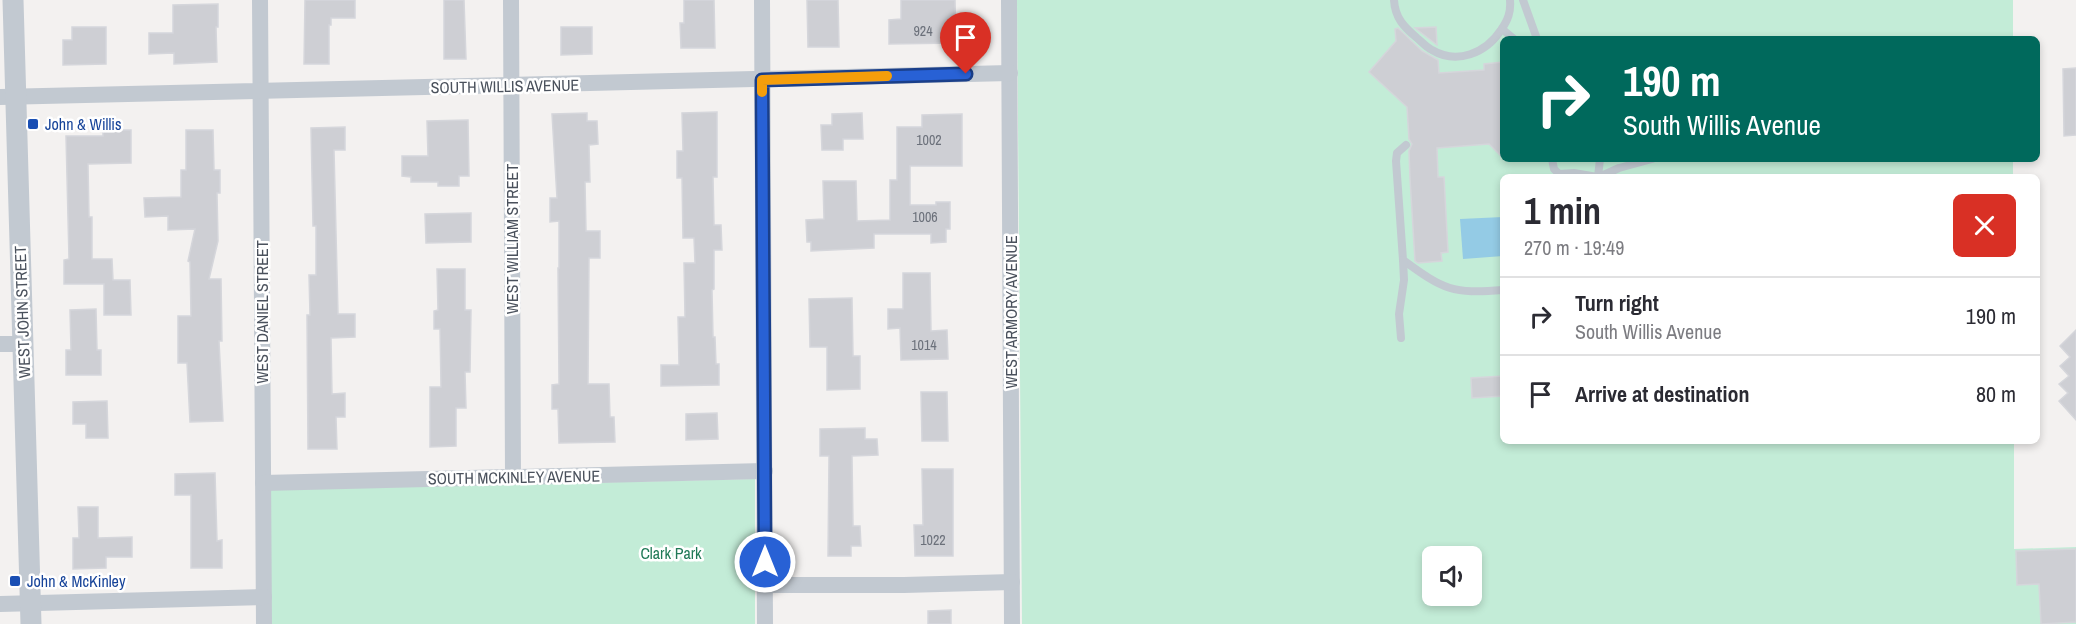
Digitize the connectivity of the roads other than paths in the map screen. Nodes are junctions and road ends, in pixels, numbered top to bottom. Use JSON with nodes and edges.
{"nodes":[{"id":1,"x":13,"y":0,"type":"edge"},
{"id":2,"x":260,"y":0,"type":"edge"},
{"id":3,"x":511,"y":0,"type":"edge"},
{"id":4,"x":762,"y":0,"type":"edge"},
{"id":5,"x":1009,"y":0,"type":"edge"},
{"id":6,"x":1394,"y":0,"type":"edge"},
{"id":7,"x":1510,"y":0,"type":"edge"},
{"id":8,"x":1523,"y":0,"type":"edge"},
{"id":9,"x":1502,"y":29,"type":"junction"},
{"id":10,"x":1510,"y":36,"type":"edge"},
{"id":11,"x":1536,"y":36,"type":"edge"},
{"id":12,"x":1010,"y":73,"type":"junction"},
{"id":13,"x":762,"y":80,"type":"junction"},
{"id":14,"x":511,"y":86,"type":"junction"},
{"id":15,"x":260,"y":91,"type":"junction"},
{"id":16,"x":8,"y":97,"type":"edge"},
{"id":17,"x":1406,"y":145,"type":"dead end"},
{"id":18,"x":1641,"y":162,"type":"edge"},
{"id":19,"x":1559,"y":174,"type":"edge"},
{"id":20,"x":1580,"y":174,"type":"edge"},
{"id":21,"x":1605,"y":174,"type":"edge"},
{"id":22,"x":1403,"y":260,"type":"junction"},
{"id":23,"x":1500,"y":290,"type":"edge"},
{"id":24,"x":1401,"y":338,"type":"dead end"},
{"id":25,"x":0,"y":344,"type":"edge"},
{"id":26,"x":23,"y":344,"type":"junction"},
{"id":27,"x":765,"y":471,"type":"junction"},
{"id":28,"x":513,"y":477,"type":"junction"},
{"id":29,"x":263,"y":483,"type":"junction"},
{"id":30,"x":1012,"y":582,"type":"junction"},
{"id":31,"x":765,"y":585,"type":"junction"},
{"id":32,"x":264,"y":597,"type":"junction"},
{"id":33,"x":0,"y":604,"type":"edge"},
{"id":34,"x":30,"y":614,"type":"edge"},
{"id":35,"x":264,"y":624,"type":"edge"},
{"id":36,"x":765,"y":624,"type":"edge"},
{"id":37,"x":1012,"y":624,"type":"edge"}],
"edges":[{"from":1,"to":16,"type":"street","name":"WEST JOHN STREET"},
{"from":2,"to":15,"type":"street","name":"WEST DANIEL STREET"},
{"from":3,"to":14,"type":"street","name":"WEST WILLIAM STREET"},
{"from":4,"to":13,"type":"street"},
{"from":5,"to":12,"type":"street","name":"WEST ARMORY AVENUE"},
{"from":6,"to":9,"type":"lane"},
{"from":7,"to":9,"type":"lane"},
{"from":8,"to":11,"type":"lane"},
{"from":9,"to":10,"type":"lane"},
{"from":12,"to":13,"type":"street","name":"SOUTH WILLIS AVENUE"},
{"from":12,"to":30,"type":"street","name":"WEST ARMORY AVENUE"},
{"from":13,"to":14,"type":"street","name":"SOUTH WILLIS AVENUE"},
{"from":13,"to":27,"type":"street"},
{"from":14,"to":15,"type":"street","name":"SOUTH WILLIS AVENUE"},
{"from":14,"to":28,"type":"street","name":"WEST WILLIAM STREET"},
{"from":15,"to":16,"type":"street","name":"SOUTH WILLIS AVENUE"},
{"from":15,"to":29,"type":"street","name":"WEST DANIEL STREET"},
{"from":16,"to":26,"type":"street","name":"WEST JOHN STREET"},
{"from":17,"to":22,"type":"lane"},
{"from":18,"to":21,"type":"lane"},
{"from":19,"to":20,"type":"lane"},
{"from":22,"to":23,"type":"lane"},
{"from":22,"to":24,"type":"lane"},
{"from":25,"to":26,"type":"street"},
{"from":26,"to":34,"type":"street","name":"WEST JOHN STREET"},
{"from":27,"to":28,"type":"street","name":"SOUTH MCKINLEY AVENUE"},
{"from":27,"to":31,"type":"street"},
{"from":28,"to":29,"type":"street","name":"SOUTH MCKINLEY AVENUE"},
{"from":29,"to":32,"type":"street","name":"WEST DANIEL STREET"},
{"from":30,"to":31,"type":"street"},
{"from":30,"to":37,"type":"street","name":"WEST ARMORY AVENUE"},
{"from":31,"to":36,"type":"street"},
{"from":32,"to":34,"type":"street"},
{"from":32,"to":35,"type":"street","name":"WEST DANIEL STREET"},
{"from":33,"to":34,"type":"street"}]}
